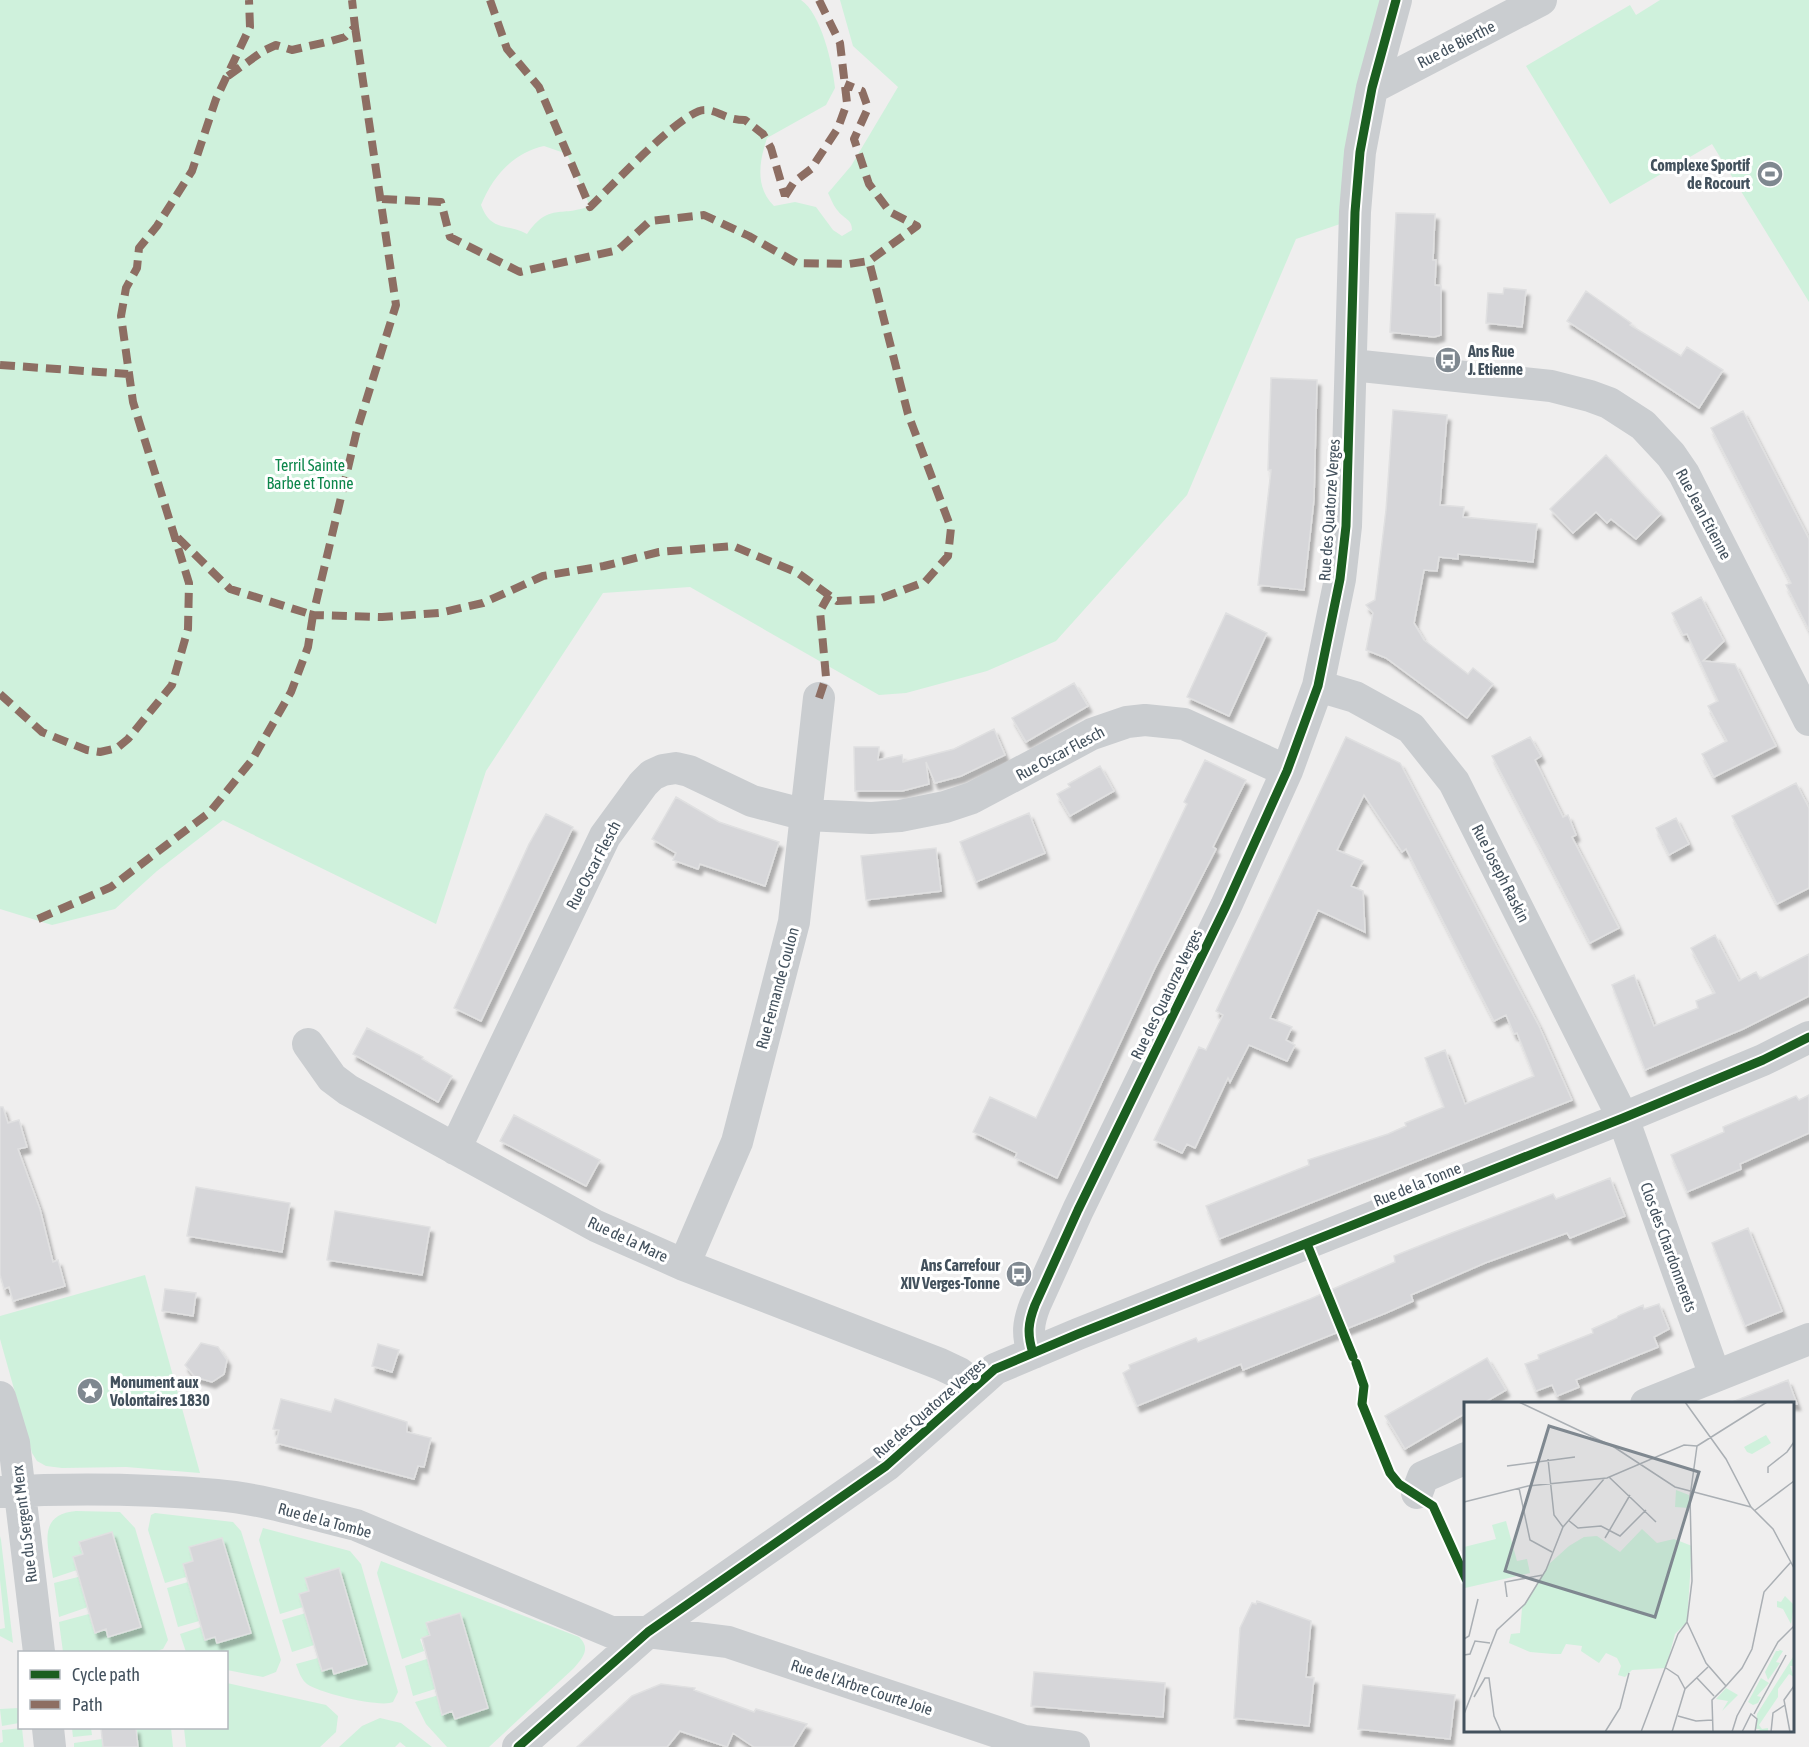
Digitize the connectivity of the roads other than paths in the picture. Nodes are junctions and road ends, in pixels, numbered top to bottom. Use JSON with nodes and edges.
{"nodes":[{"id":1,"x":1396,"y":0,"type":"edge"},
{"id":2,"x":1541,"y":0,"type":"edge"},
{"id":3,"x":1372,"y":88,"type":"junction"},
{"id":4,"x":1352,"y":365,"type":"junction"},
{"id":5,"x":1318,"y":686,"type":"junction"},
{"id":6,"x":819,"y":698,"type":"dead end"},
{"id":7,"x":1809,"y":720,"type":"edge"},
{"id":8,"x":1287,"y":771,"type":"junction"},
{"id":9,"x":806,"y":815,"type":"junction"},
{"id":10,"x":1809,"y":1037,"type":"edge"},
{"id":11,"x":308,"y":1044,"type":"dead end"},
{"id":12,"x":1623,"y":1118,"type":"junction"},
{"id":13,"x":455,"y":1149,"type":"junction"},
{"id":14,"x":684,"y":1265,"type":"junction"},
{"id":15,"x":1809,"y":1339,"type":"edge"},
{"id":16,"x":1034,"y":1353,"type":"junction"},
{"id":17,"x":1715,"y":1376,"type":"junction"},
{"id":18,"x":976,"y":1386,"type":"junction"},
{"id":19,"x":0,"y":1397,"type":"edge"},
{"id":20,"x":1651,"y":1402,"type":"edge"},
{"id":21,"x":1464,"y":1459,"type":"edge"},
{"id":22,"x":10,"y":1491,"type":"edge"},
{"id":23,"x":1417,"y":1493,"type":"dead end"},
{"id":24,"x":648,"y":1632,"type":"junction"},
{"id":25,"x":39,"y":1651,"type":"edge"},
{"id":26,"x":48,"y":1729,"type":"edge"},
{"id":27,"x":50,"y":1747,"type":"edge"},
{"id":28,"x":518,"y":1747,"type":"edge"},
{"id":29,"x":1074,"y":1747,"type":"edge"}],
"edges":[{"from":1,"to":3,"type":"street","name":"Rue des Quatorze Verges"},
{"from":2,"to":3,"type":"street","name":"Rue de Bierthe"},
{"from":3,"to":4,"type":"street","name":"Rue des Quatorze Verges"},
{"from":4,"to":5,"type":"street","name":"Rue des Quatorze Verges"},
{"from":4,"to":7,"type":"street","name":"Rue Jean Etienne"},
{"from":5,"to":8,"type":"street","name":"Rue des Quatorze Verges"},
{"from":5,"to":12,"type":"street","name":"Rue Joseph Raskin"},
{"from":6,"to":9,"type":"street","name":"Rue Fernande Coulon"},
{"from":8,"to":9,"type":"street","name":"Rue Oscar Flesch"},
{"from":8,"to":16,"type":"street","name":"Rue des Quatorze Verges"},
{"from":9,"to":13,"type":"street","name":"Rue Oscar Flesch"},
{"from":9,"to":14,"type":"street","name":"Rue Fernande Coulon"},
{"from":10,"to":12,"type":"street","name":"Rue de la Tonne"},
{"from":11,"to":13,"type":"street","name":"Rue de la Mare"},
{"from":12,"to":16,"type":"street","name":"Rue de la Tonne"},
{"from":12,"to":17,"type":"street","name":"Clos des Chardonnerets"},
{"from":13,"to":14,"type":"street","name":"Rue de la Mare"},
{"from":14,"to":18,"type":"street","name":"Rue de la Mare"},
{"from":15,"to":17,"type":"street"},
{"from":16,"to":18,"type":"street","name":"Rue des Quatorze Verges"},
{"from":17,"to":20,"type":"street"},
{"from":18,"to":24,"type":"street","name":"Rue des Quatorze Verges"},
{"from":19,"to":22,"type":"street","name":"Rue du Sergent Merx"},
{"from":21,"to":23,"type":"street"},
{"from":22,"to":24,"type":"street","name":"Rue de la Tombe"},
{"from":22,"to":25,"type":"street","name":"Rue du Sergent Merx"},
{"from":24,"to":28,"type":"street","name":"Rue des Quatorze Verges"},
{"from":24,"to":29,"type":"street","name":"Rue de l'Arbre Courte Joie"},
{"from":26,"to":27,"type":"street"}]}
